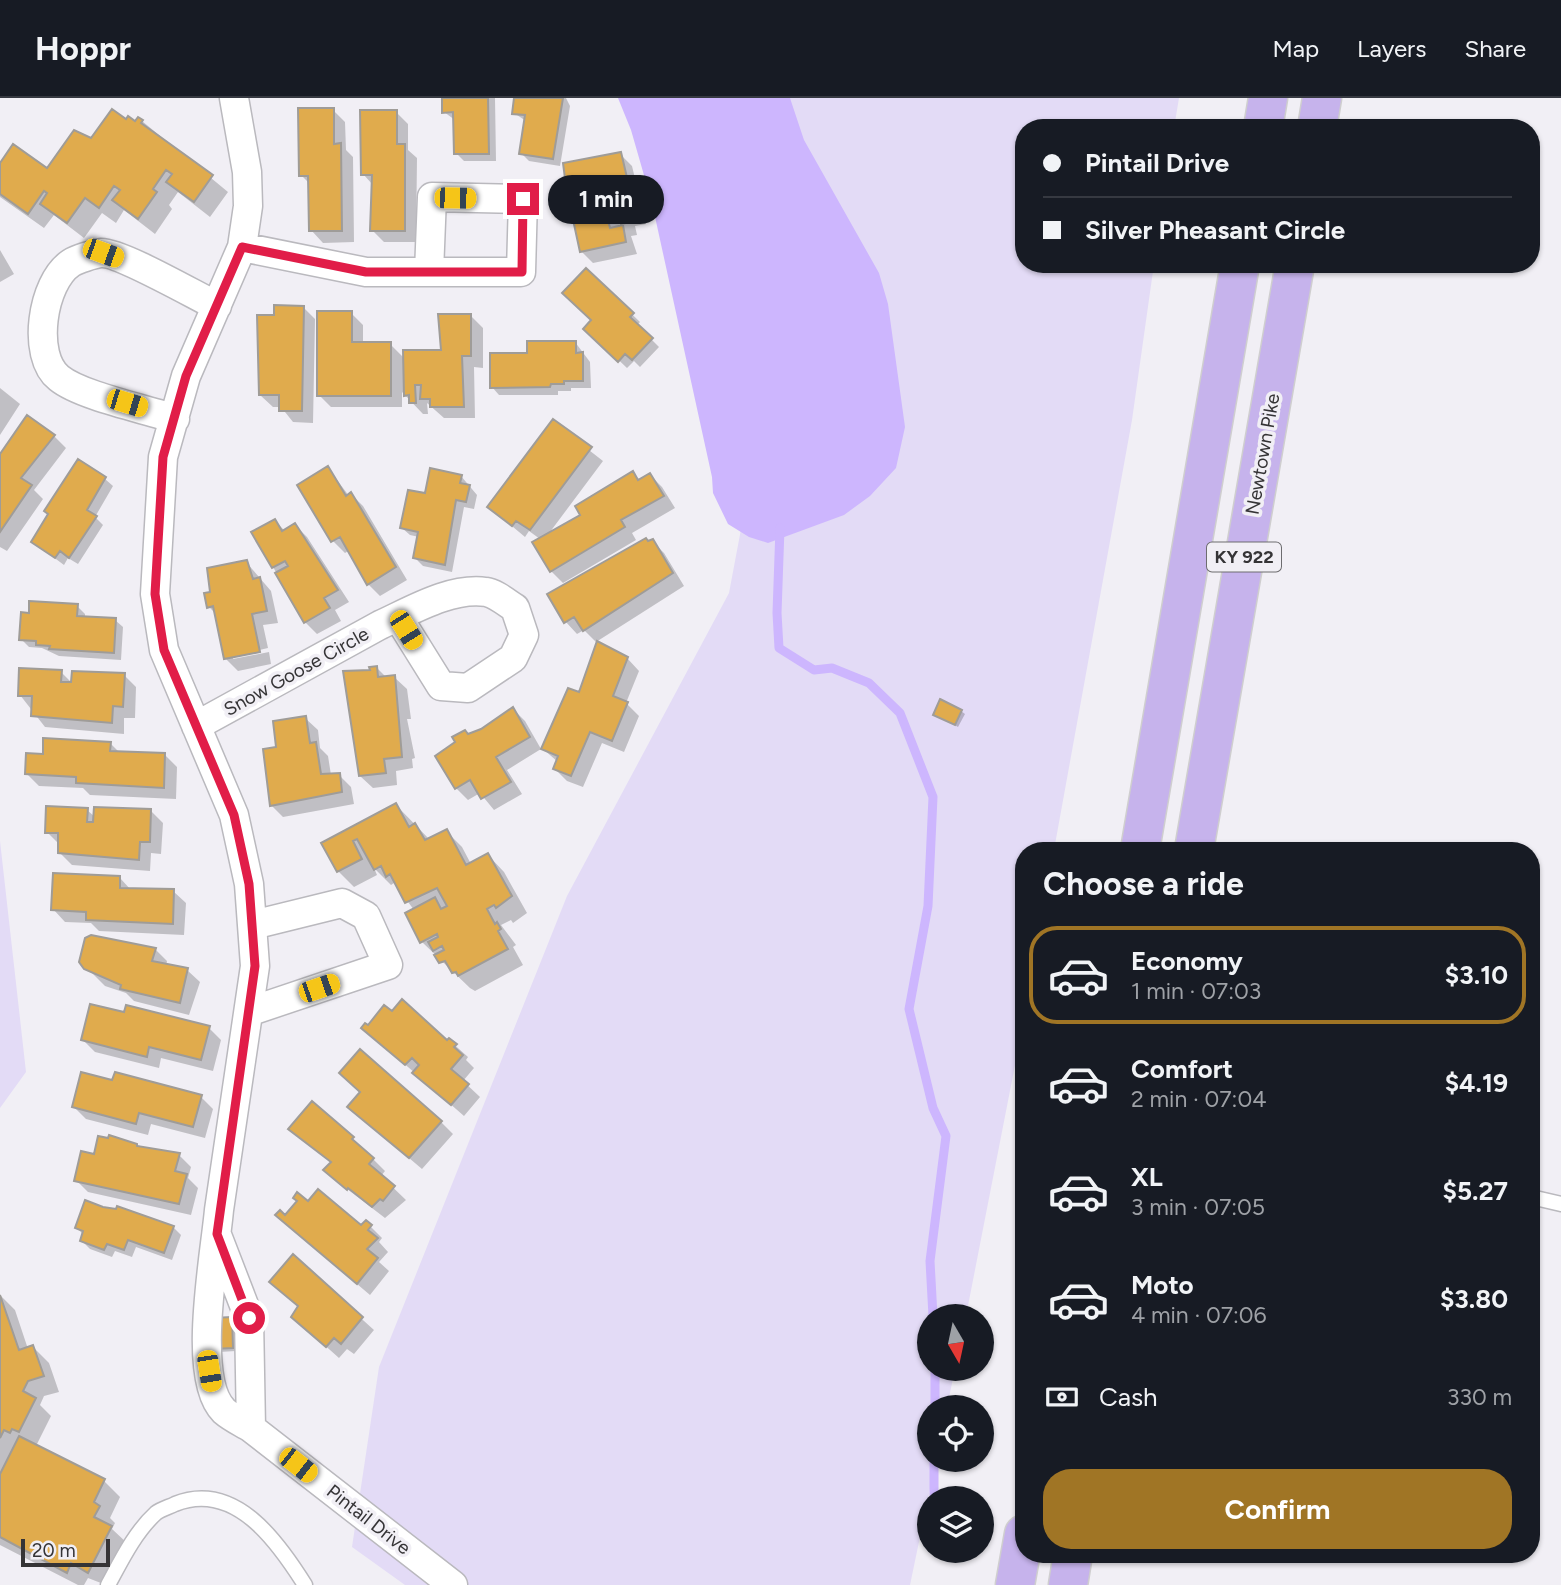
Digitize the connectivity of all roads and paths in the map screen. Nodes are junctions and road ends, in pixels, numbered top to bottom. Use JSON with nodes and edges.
{"nodes":[{"id":1,"x":234,"y":98,"type":"edge"},
{"id":2,"x":1268,"y":98,"type":"edge"},
{"id":3,"x":1322,"y":98,"type":"edge"},
{"id":4,"x":1264,"y":119,"type":"edge"},
{"id":5,"x":1319,"y":119,"type":"edge"},
{"id":6,"x":242,"y":247,"type":"junction"},
{"id":7,"x":429,"y":272,"type":"dead end"},
{"id":8,"x":1238,"y":273,"type":"edge"},
{"id":9,"x":1293,"y":273,"type":"edge"},
{"id":10,"x":217,"y":306,"type":"junction"},
{"id":11,"x":175,"y":419,"type":"junction"},
{"id":12,"x":398,"y":617,"type":"dead end"},
{"id":13,"x":196,"y":726,"type":"junction"},
{"id":14,"x":1141,"y":842,"type":"edge"},
{"id":15,"x":1195,"y":842,"type":"edge"},
{"id":16,"x":253,"y":925,"type":"junction"},
{"id":17,"x":251,"y":1011,"type":"junction"},
{"id":18,"x":1540,"y":1199,"type":"edge"},
{"id":19,"x":1561,"y":1204,"type":"edge"},
{"id":20,"x":217,"y":1234,"type":"junction"},
{"id":21,"x":251,"y":1429,"type":"junction"},
{"id":22,"x":1019,"y":1563,"type":"edge"},
{"id":23,"x":1072,"y":1563,"type":"edge"},
{"id":24,"x":108,"y":1585,"type":"edge"},
{"id":25,"x":305,"y":1585,"type":"edge"},
{"id":26,"x":453,"y":1585,"type":"edge"},
{"id":27,"x":1015,"y":1585,"type":"edge"},
{"id":28,"x":1068,"y":1585,"type":"edge"}],
"edges":[{"from":1,"to":6,"type":"street","name":"Pintail Drive"},
{"from":2,"to":4,"type":"highway"},
{"from":3,"to":5,"type":"highway"},
{"from":6,"to":7,"type":"street"},
{"from":6,"to":10,"type":"street","name":"Pintail Drive"},
{"from":8,"to":14,"type":"highway","number":"KY 922"},
{"from":9,"to":15,"type":"highway","name":"Newtown Pike","number":"KY 922"},
{"from":10,"to":11,"type":"street","name":"Pintail Drive"},
{"from":10,"to":11,"type":"street"},
{"from":11,"to":13,"type":"street","name":"Pintail Drive"},
{"from":12,"to":13,"type":"street","name":"Snow Goose Circle"},
{"from":13,"to":16,"type":"street","name":"Pintail Drive"},
{"from":16,"to":17,"type":"street","name":"Pintail Drive"},
{"from":16,"to":17,"type":"street"},
{"from":17,"to":20,"type":"street","name":"Pintail Drive"},
{"from":18,"to":19,"type":"lane"},
{"from":20,"to":21,"type":"street","name":"Pintail Drive"},
{"from":20,"to":21,"type":"street","name":"Pintail Drive"},
{"from":21,"to":26,"type":"street","name":"Pintail Drive"},
{"from":22,"to":27,"type":"highway"},
{"from":23,"to":28,"type":"highway"},
{"from":24,"to":25,"type":"lane"}]}
